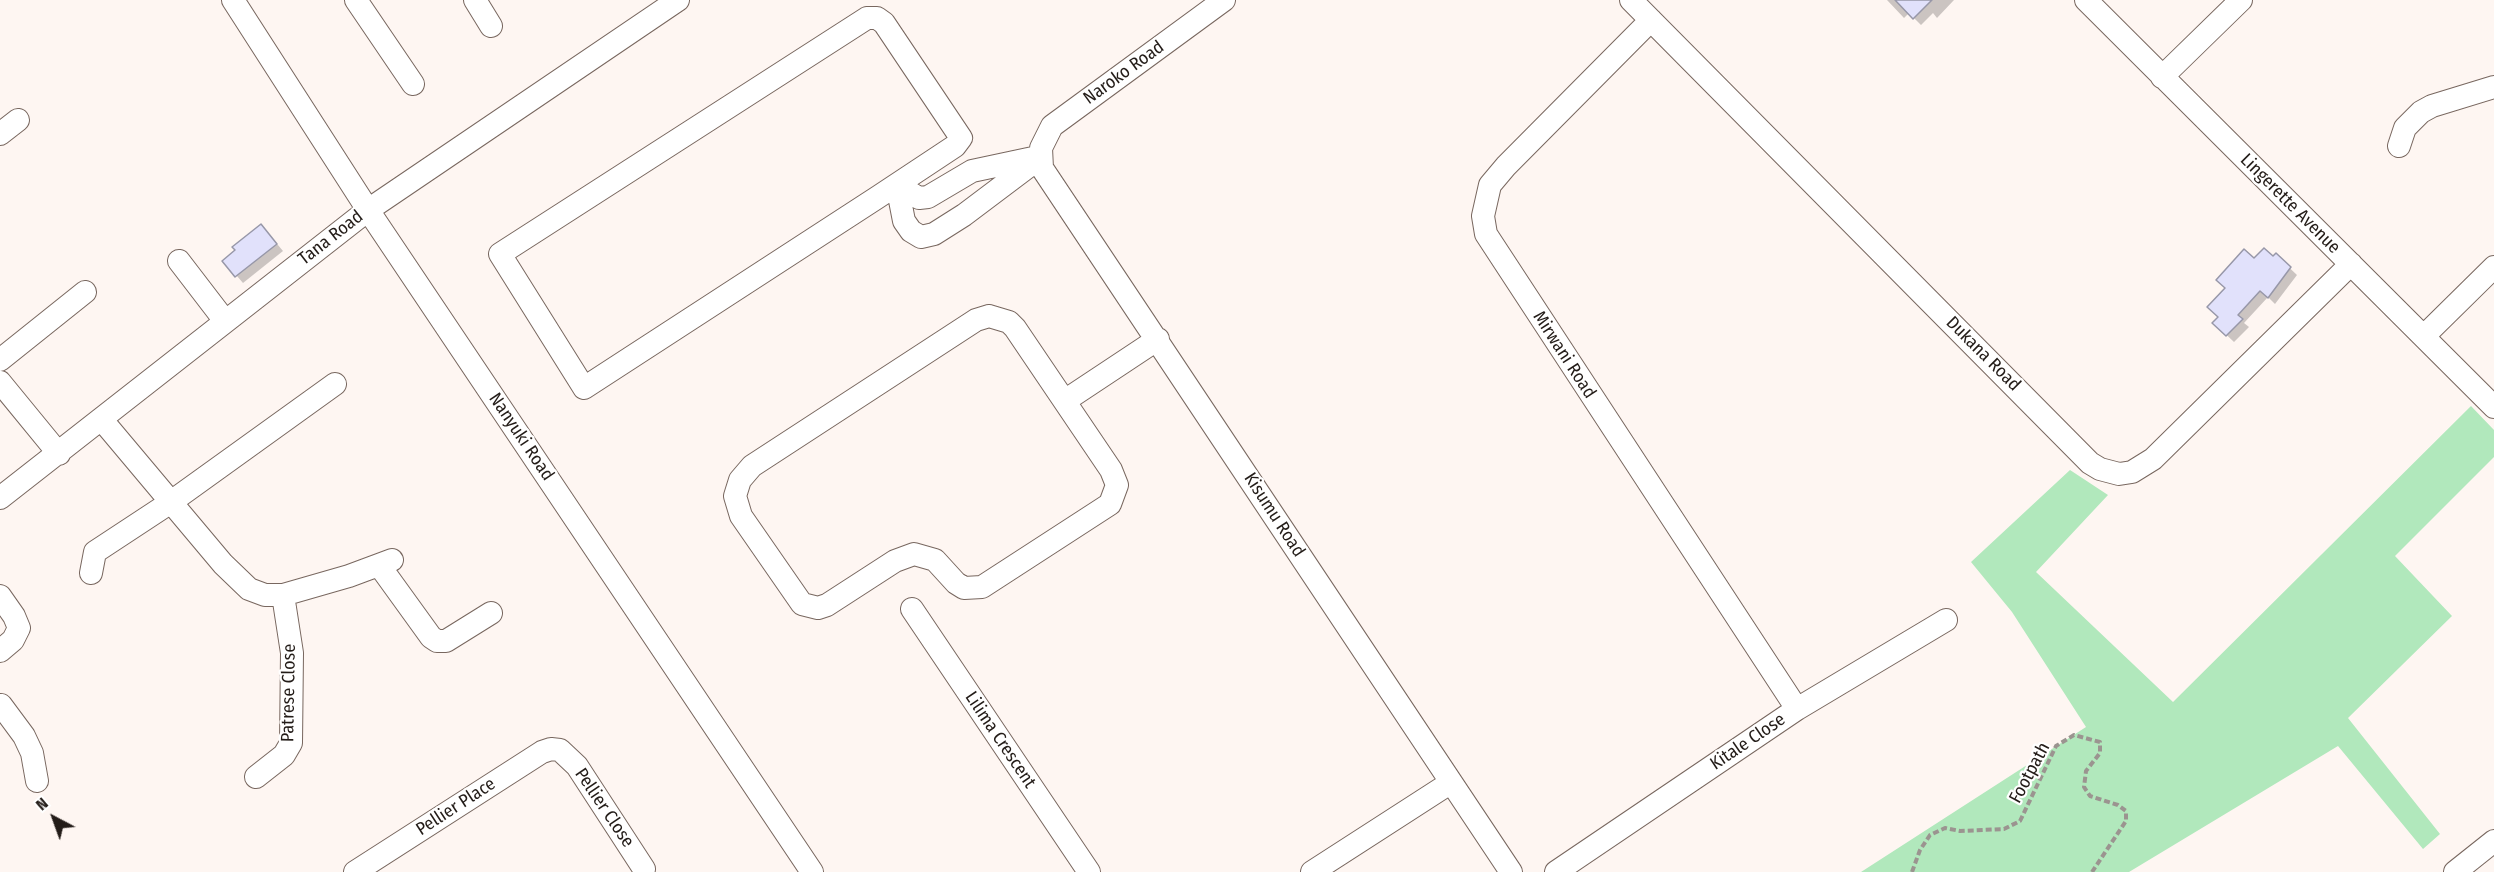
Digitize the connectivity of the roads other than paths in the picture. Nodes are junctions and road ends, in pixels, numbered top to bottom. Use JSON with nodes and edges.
{"nodes":[{"id":1,"x":233,"y":0,"type":"edge"},
{"id":2,"x":356,"y":0,"type":"edge"},
{"id":3,"x":475,"y":0,"type":"edge"},
{"id":4,"x":678,"y":0,"type":"edge"},
{"id":5,"x":1224,"y":0,"type":"edge"},
{"id":6,"x":1631,"y":0,"type":"edge"},
{"id":7,"x":2086,"y":0,"type":"edge"},
{"id":8,"x":2241,"y":0,"type":"edge"},
{"id":9,"x":1651,"y":20,"type":"junction"},
{"id":10,"x":491,"y":26,"type":"dead end"},
{"id":11,"x":2162,"y":77,"type":"junction"},
{"id":12,"x":413,"y":84,"type":"dead end"},
{"id":13,"x":2494,"y":87,"type":"edge"},
{"id":14,"x":18,"y":120,"type":"dead end"},
{"id":15,"x":0,"y":134,"type":"edge"},
{"id":16,"x":2399,"y":146,"type":"dead end"},
{"id":17,"x":1041,"y":157,"type":"junction"},
{"id":18,"x":983,"y":168,"type":"junction"},
{"id":19,"x":897,"y":185,"type":"junction"},
{"id":20,"x":998,"y":189,"type":"junction"},
{"id":21,"x":368,"y":210,"type":"junction"},
{"id":22,"x":179,"y":261,"type":"dead end"},
{"id":23,"x":2350,"y":264,"type":"junction"},
{"id":24,"x":2494,"y":267,"type":"edge"},
{"id":25,"x":85,"y":292,"type":"dead end"},
{"id":26,"x":225,"y":321,"type":"junction"},
{"id":27,"x":2424,"y":336,"type":"junction"},
{"id":28,"x":1158,"y":339,"type":"junction"},
{"id":29,"x":0,"y":360,"type":"edge"},
{"id":30,"x":0,"y":382,"type":"edge"},
{"id":31,"x":335,"y":384,"type":"dead end"},
{"id":32,"x":1066,"y":400,"type":"junction"},
{"id":33,"x":2494,"y":407,"type":"edge"},
{"id":34,"x":102,"y":420,"type":"junction"},
{"id":35,"x":59,"y":453,"type":"junction"},
{"id":36,"x":0,"y":498,"type":"edge"},
{"id":37,"x":171,"y":502,"type":"junction"},
{"id":38,"x":91,"y":573,"type":"dead end"},
{"id":39,"x":283,"y":595,"type":"junction"},
{"id":40,"x":0,"y":596,"type":"edge"},
{"id":41,"x":912,"y":609,"type":"dead end"},
{"id":42,"x":491,"y":613,"type":"dead end"},
{"id":43,"x":1946,"y":620,"type":"dead end"},
{"id":44,"x":0,"y":651,"type":"edge"},
{"id":45,"x":0,"y":696,"type":"edge"},
{"id":46,"x":0,"y":706,"type":"edge"},
{"id":47,"x":1797,"y":709,"type":"junction"},
{"id":48,"x":560,"y":750,"type":"joint"},
{"id":49,"x":256,"y":777,"type":"dead end"},
{"id":50,"x":37,"y":781,"type":"dead end"},
{"id":51,"x":1450,"y":783,"type":"junction"},
{"id":52,"x":2494,"y":840,"type":"edge"},
{"id":53,"x":644,"y":869,"type":"dead end"},
{"id":54,"x":355,"y":872,"type":"edge"},
{"id":55,"x":812,"y":872,"type":"edge"},
{"id":56,"x":1089,"y":872,"type":"edge"},
{"id":57,"x":1312,"y":872,"type":"edge"},
{"id":58,"x":1511,"y":872,"type":"edge"},
{"id":59,"x":1556,"y":872,"type":"edge"},
{"id":60,"x":2455,"y":872,"type":"edge"}],
"edges":[{"from":1,"to":21,"type":"street","name":"Nanyuki Road"},
{"from":2,"to":12,"type":"street"},
{"from":3,"to":10,"type":"street"},
{"from":4,"to":21,"type":"street","name":"Tana Road"},
{"from":5,"to":17,"type":"street","name":"Naroko Road"},
{"from":6,"to":9,"type":"street","name":"Dukana Road"},
{"from":7,"to":11,"type":"street","name":"Lingerette Avenue"},
{"from":8,"to":11,"type":"street"},
{"from":9,"to":23,"type":"street","name":"Dukana Road"},
{"from":9,"to":47,"type":"street","name":"Mirwani Road"},
{"from":11,"to":23,"type":"street","name":"Lingerette Avenue"},
{"from":13,"to":16,"type":"street"},
{"from":14,"to":15,"type":"street"},
{"from":17,"to":18,"type":"street"},
{"from":17,"to":20,"type":"street"},
{"from":17,"to":28,"type":"street","name":"Kisumu Road"},
{"from":18,"to":19,"type":"street"},
{"from":18,"to":20,"type":"street"},
{"from":19,"to":19,"type":"street"},
{"from":19,"to":20,"type":"street"},
{"from":21,"to":26,"type":"street","name":"Tana Road"},
{"from":21,"to":55,"type":"street","name":"Nanyuki Road"},
{"from":22,"to":26,"type":"street"},
{"from":23,"to":27,"type":"street","name":"Lingerette Avenue"},
{"from":24,"to":27,"type":"street"},
{"from":25,"to":29,"type":"street"},
{"from":26,"to":34,"type":"street","name":"Tana Road"},
{"from":27,"to":33,"type":"street","name":"Lingerette Avenue"},
{"from":28,"to":32,"type":"street"},
{"from":28,"to":51,"type":"street","name":"Kisumu Road"},
{"from":30,"to":35,"type":"street"},
{"from":31,"to":37,"type":"street"},
{"from":32,"to":32,"type":"street"},
{"from":34,"to":35,"type":"street","name":"Tana Road"},
{"from":34,"to":37,"type":"street"},
{"from":35,"to":36,"type":"street","name":"Tana Road"},
{"from":37,"to":38,"type":"street"},
{"from":37,"to":39,"type":"street"},
{"from":39,"to":42,"type":"street"},
{"from":39,"to":49,"type":"street","name":"Patrese Close"},
{"from":40,"to":44,"type":"street"},
{"from":41,"to":56,"type":"street","name":"Lilima Crescent"},
{"from":43,"to":47,"type":"street","name":"Kitale Close"},
{"from":45,"to":46,"type":"street"},
{"from":46,"to":50,"type":"street"},
{"from":47,"to":59,"type":"street","name":"Kitale Close"},
{"from":48,"to":53,"type":"street","name":"Pellier Close"},
{"from":48,"to":54,"type":"street","name":"Pellier Place"},
{"from":51,"to":57,"type":"street"},
{"from":51,"to":58,"type":"street","name":"Kisumu Road"},
{"from":52,"to":60,"type":"street"}]}
